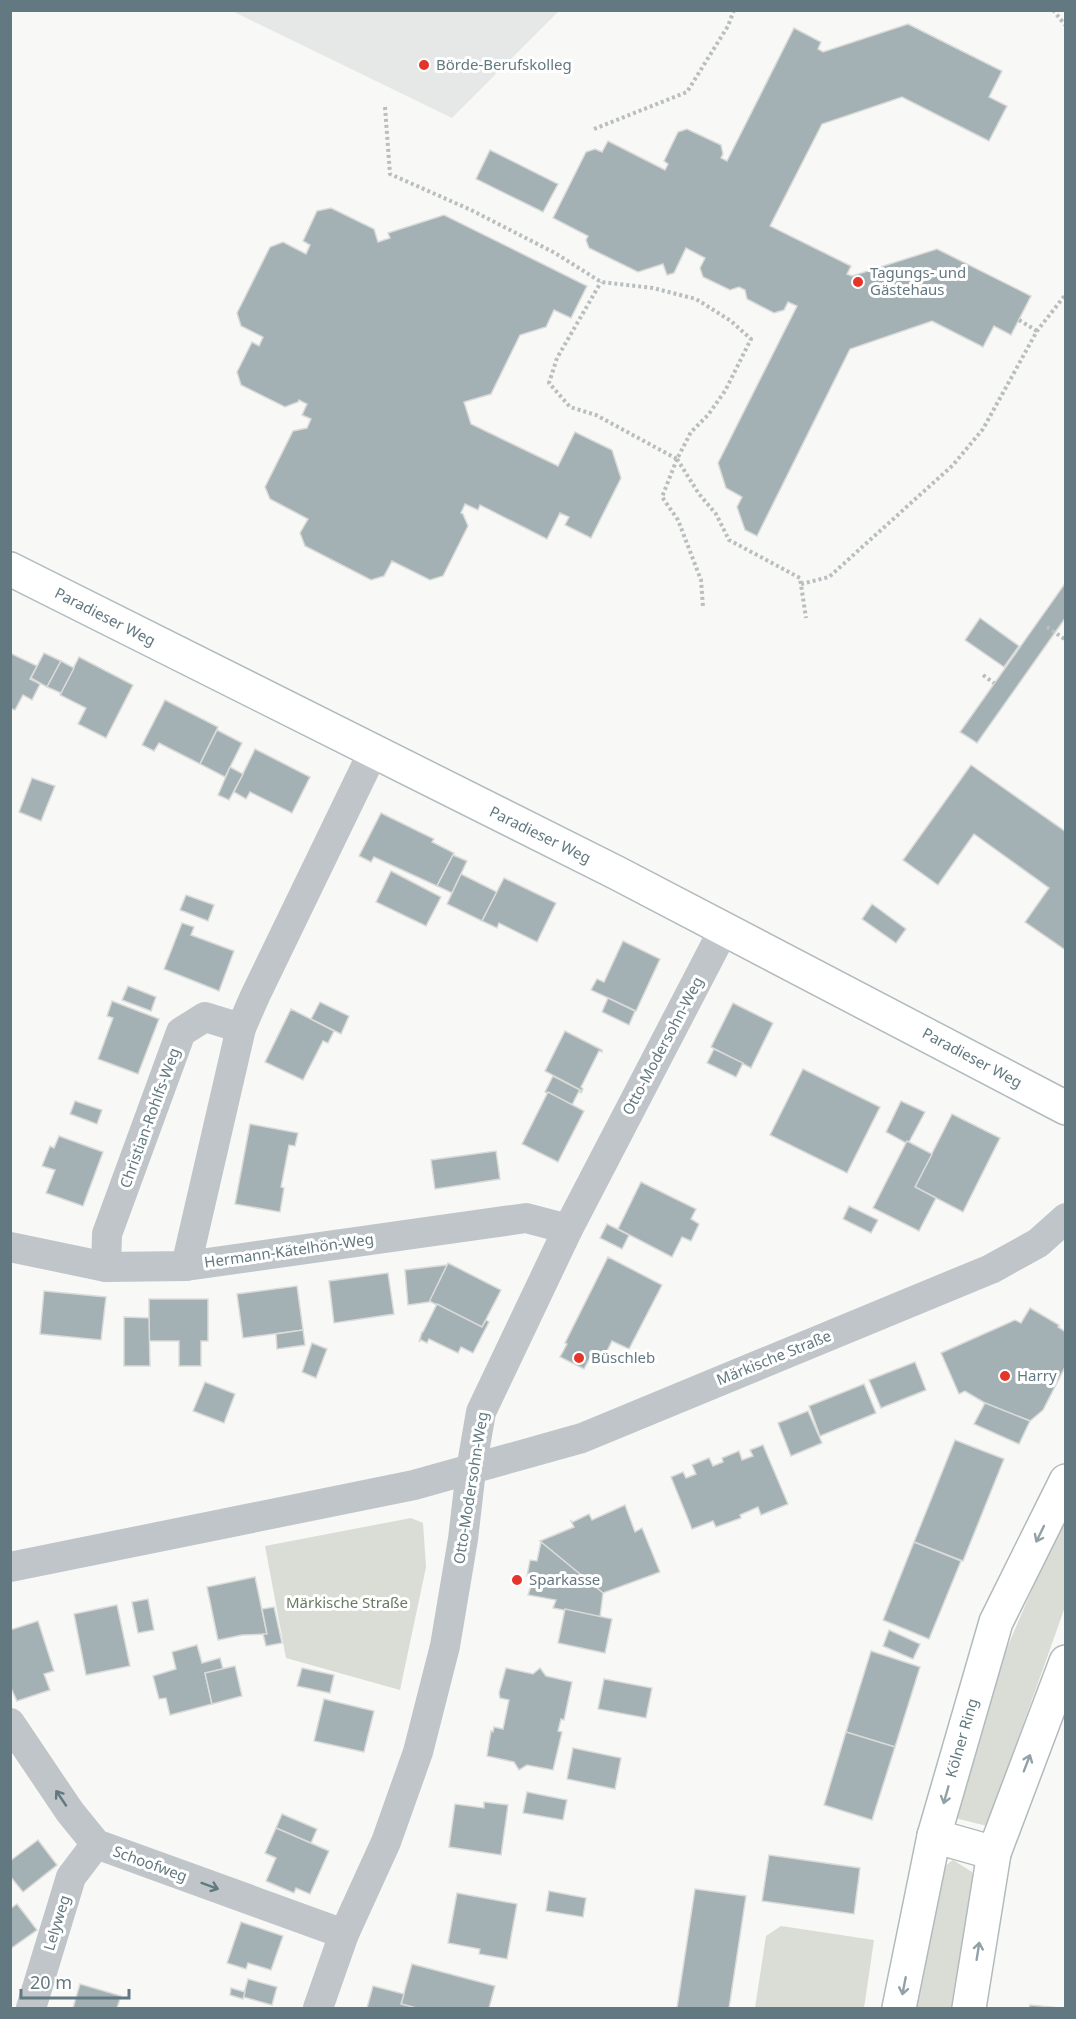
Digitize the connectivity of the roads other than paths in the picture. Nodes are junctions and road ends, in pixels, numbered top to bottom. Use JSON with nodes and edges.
{"nodes":[{"id":1,"x":10,"y":569,"type":"edge"},
{"id":2,"x":373,"y":752,"type":"junction"},
{"id":3,"x":724,"y":929,"type":"junction"},
{"id":4,"x":241,"y":1028,"type":"junction"},
{"id":5,"x":1065,"y":1108,"type":"edge"},
{"id":6,"x":1065,"y":1218,"type":"edge"},
{"id":7,"x":568,"y":1229,"type":"junction"},
{"id":8,"x":10,"y":1247,"type":"edge"},
{"id":9,"x":186,"y":1266,"type":"junction"},
{"id":10,"x":106,"y":1268,"type":"junction"},
{"id":11,"x":471,"y":1470,"type":"junction"},
{"id":12,"x":1065,"y":1481,"type":"edge"},
{"id":13,"x":10,"y":1567,"type":"edge"},
{"id":14,"x":1065,"y":1662,"type":"edge"},
{"id":15,"x":10,"y":1723,"type":"edge"},
{"id":16,"x":934,"y":1836,"type":"junction"},
{"id":17,"x":96,"y":1844,"type":"junction"},
{"id":18,"x":994,"y":1853,"type":"junction"},
{"id":19,"x":344,"y":1934,"type":"junction"},
{"id":20,"x":31,"y":2008,"type":"edge"},
{"id":21,"x":318,"y":2008,"type":"edge"},
{"id":22,"x":899,"y":2008,"type":"edge"},
{"id":23,"x":969,"y":2008,"type":"edge"}],
"edges":[{"from":1,"to":2,"type":"street","name":"Paradieser Weg"},
{"from":2,"to":3,"type":"street","name":"Paradieser Weg"},
{"from":2,"to":4,"type":"street"},
{"from":3,"to":5,"type":"street","name":"Paradieser Weg"},
{"from":3,"to":7,"type":"street","name":"Otto-Modersohn-Weg"},
{"from":4,"to":9,"type":"street"},
{"from":4,"to":10,"type":"street","name":"Christian-Rohlfs-Weg"},
{"from":6,"to":11,"type":"street","name":"Märkische Straße"},
{"from":7,"to":9,"type":"street","name":"Hermann-Kätelhön-Weg"},
{"from":7,"to":11,"type":"street","name":"Otto-Modersohn-Weg"},
{"from":8,"to":10,"type":"street","name":"Hermann-Kätelhön-Weg"},
{"from":9,"to":10,"type":"street","name":"Hermann-Kätelhön-Weg"},
{"from":11,"to":13,"type":"street","name":"Märkische Straße"},
{"from":11,"to":19,"type":"street","name":"Otto-Modersohn-Weg"},
{"from":12,"to":16,"type":"street","name":"Kölner Ring","one_way":true},
{"from":18,"to":14,"type":"street","one_way":true},
{"from":17,"to":15,"type":"street","name":"Schoofweg","one_way":true},
{"from":16,"to":18,"type":"street"},
{"from":16,"to":22,"type":"street","name":"Kölner Ring","one_way":true},
{"from":17,"to":19,"type":"street","name":"Schoofweg","one_way":true},
{"from":17,"to":20,"type":"street","name":"Lelyweg"},
{"from":23,"to":18,"type":"street","one_way":true},
{"from":19,"to":21,"type":"street","name":"Otto-Modersohn-Weg"}]}
